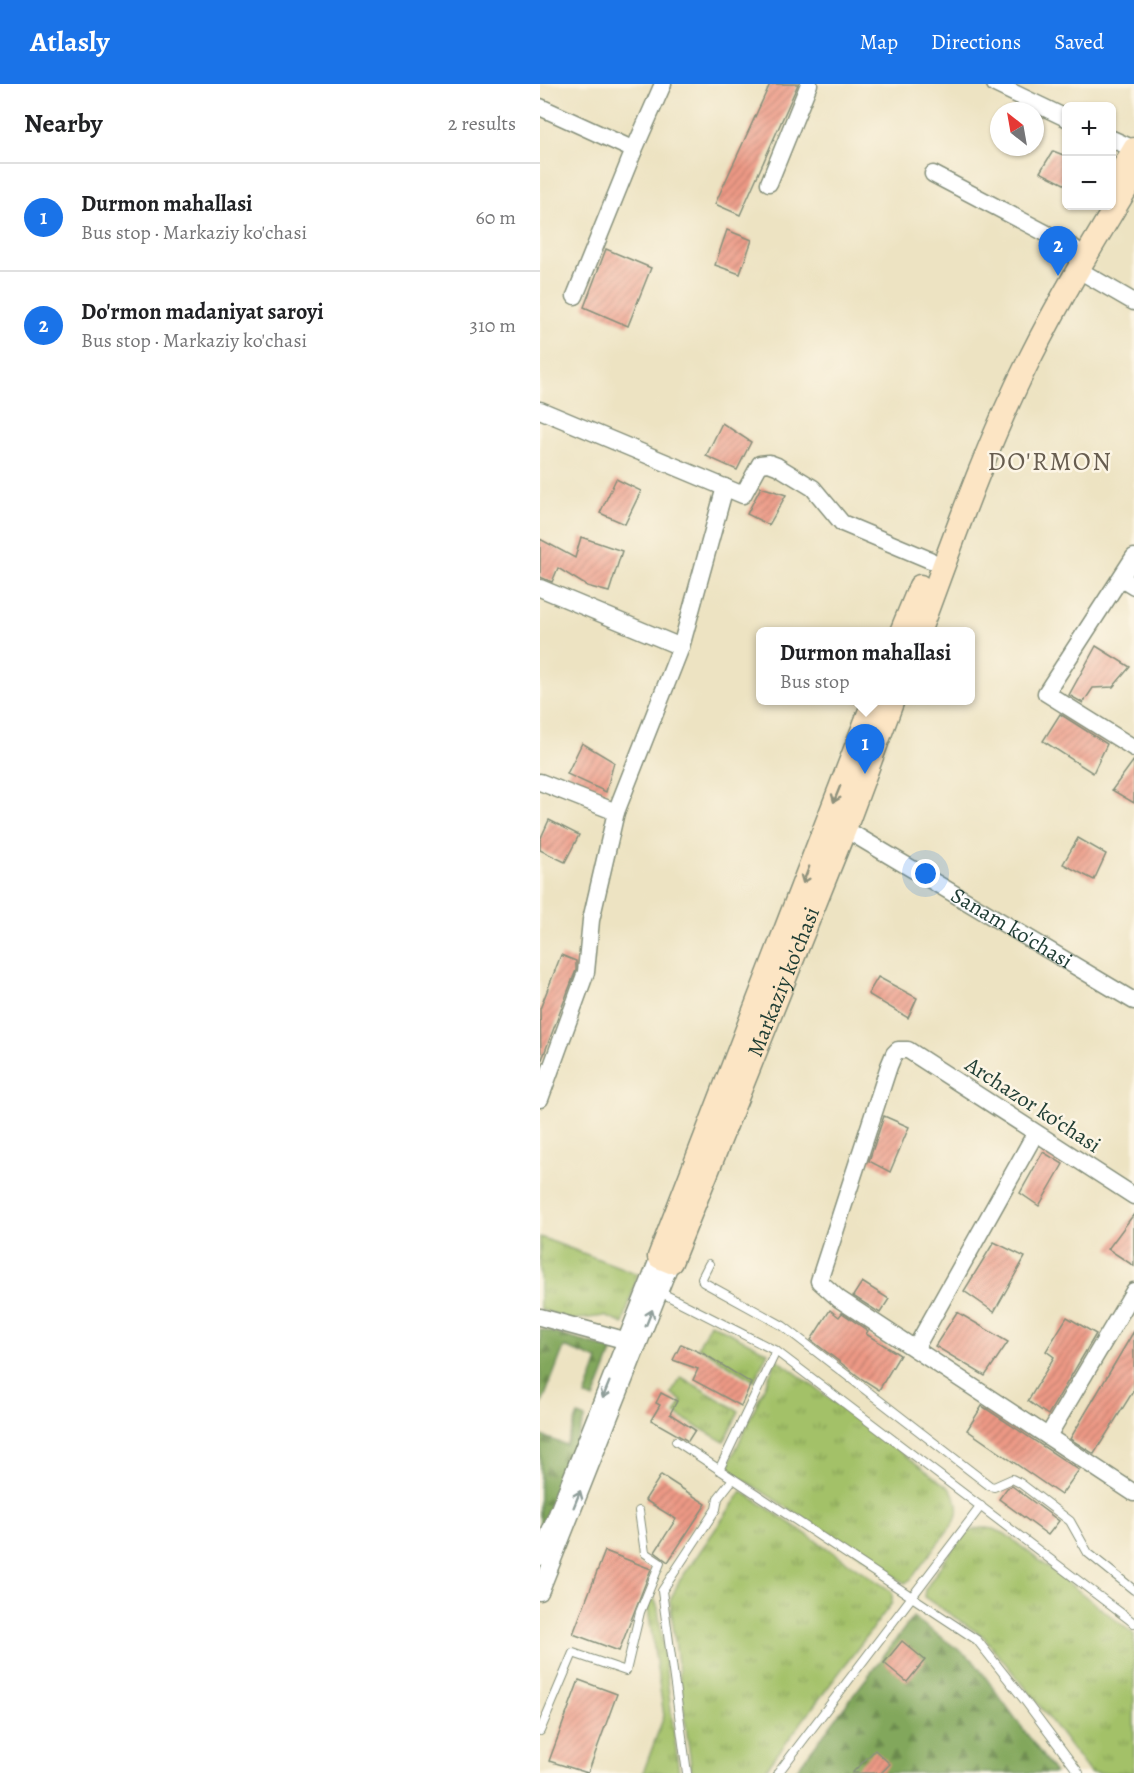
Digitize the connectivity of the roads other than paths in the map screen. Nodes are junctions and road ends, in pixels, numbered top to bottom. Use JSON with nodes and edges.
{"nodes":[{"id":1,"x":663,"y":84,"type":"edge"},
{"id":2,"x":809,"y":84,"type":"edge"},
{"id":3,"x":996,"y":84,"type":"edge"},
{"id":4,"x":540,"y":107,"type":"edge"},
{"id":5,"x":1062,"y":116,"type":"edge"},
{"id":6,"x":1116,"y":141,"type":"edge"},
{"id":7,"x":1134,"y":149,"type":"edge"},
{"id":8,"x":634,"y":150,"type":"junction"},
{"id":9,"x":933,"y":174,"type":"dead end"},
{"id":10,"x":1134,"y":176,"type":"edge"},
{"id":11,"x":1116,"y":179,"type":"edge"},
{"id":12,"x":769,"y":183,"type":"dead end"},
{"id":13,"x":1098,"y":210,"type":"edge"},
{"id":14,"x":1076,"y":259,"type":"junction"},
{"id":15,"x":575,"y":296,"type":"dead end"},
{"id":16,"x":1134,"y":302,"type":"edge"},
{"id":17,"x":540,"y":410,"type":"edge"},
{"id":18,"x":725,"y":487,"type":"junction"},
{"id":19,"x":1134,"y":557,"type":"edge"},
{"id":20,"x":937,"y":562,"type":"junction"},
{"id":21,"x":1127,"y":582,"type":"edge"},
{"id":22,"x":540,"y":588,"type":"edge"},
{"id":23,"x":904,"y":627,"type":"edge"},
{"id":24,"x":920,"y":627,"type":"edge"},
{"id":25,"x":681,"y":647,"type":"junction"},
{"id":26,"x":872,"y":705,"type":"edge"},
{"id":27,"x":891,"y":705,"type":"edge"},
{"id":28,"x":1134,"y":748,"type":"edge"},
{"id":29,"x":540,"y":782,"type":"edge"},
{"id":30,"x":616,"y":812,"type":"junction"},
{"id":31,"x":836,"y":825,"type":"junction"},
{"id":32,"x":1134,"y":1001,"type":"edge"},
{"id":33,"x":540,"y":1100,"type":"edge"},
{"id":34,"x":1035,"y":1134,"type":"junction"},
{"id":35,"x":1134,"y":1196,"type":"edge"},
{"id":36,"x":665,"y":1260,"type":"junction"},
{"id":37,"x":709,"y":1264,"type":"dead end"},
{"id":38,"x":1134,"y":1291,"type":"edge"},
{"id":39,"x":660,"y":1292,"type":"junction"},
{"id":40,"x":540,"y":1317,"type":"edge"},
{"id":41,"x":632,"y":1342,"type":"junction"},
{"id":42,"x":915,"y":1349,"type":"junction"},
{"id":43,"x":776,"y":1351,"type":"junction"},
{"id":44,"x":1048,"y":1436,"type":"junction"},
{"id":45,"x":675,"y":1441,"type":"dead end"},
{"id":46,"x":719,"y":1470,"type":"junction"},
{"id":47,"x":732,"y":1479,"type":"junction"},
{"id":48,"x":1134,"y":1493,"type":"edge"},
{"id":49,"x":981,"y":1506,"type":"junction"},
{"id":50,"x":639,"y":1511,"type":"dead end"},
{"id":51,"x":553,"y":1525,"type":"edge"},
{"id":52,"x":540,"y":1557,"type":"edge"},
{"id":53,"x":1134,"y":1590,"type":"edge"},
{"id":54,"x":540,"y":1592,"type":"edge"},
{"id":55,"x":912,"y":1597,"type":"junction"},
{"id":56,"x":1134,"y":1623,"type":"edge"},
{"id":57,"x":540,"y":1731,"type":"edge"},
{"id":58,"x":687,"y":1773,"type":"edge"},
{"id":59,"x":778,"y":1773,"type":"edge"},
{"id":60,"x":1079,"y":1773,"type":"edge"}],
"edges":[{"from":1,"to":8,"type":"street"},
{"from":2,"to":12,"type":"street"},
{"from":3,"to":5,"type":"street"},
{"from":4,"to":8,"type":"street"},
{"from":6,"to":7,"type":"street"},
{"from":7,"to":11,"type":"street"},
{"from":8,"to":15,"type":"street"},
{"from":9,"to":14,"type":"street"},
{"from":10,"to":14,"type":"street"},
{"from":13,"to":14,"type":"street"},
{"from":14,"to":16,"type":"street"},
{"from":14,"to":20,"type":"street"},
{"from":17,"to":18,"type":"street"},
{"from":18,"to":20,"type":"street"},
{"from":18,"to":25,"type":"street"},
{"from":19,"to":21,"type":"street"},
{"from":20,"to":23,"type":"street"},
{"from":20,"to":24,"type":"street"},
{"from":21,"to":28,"type":"street"},
{"from":22,"to":25,"type":"street"},
{"from":25,"to":30,"type":"street"},
{"from":26,"to":31,"type":"street","name":"Markaziy ko'chasi","one_way":true},
{"from":27,"to":31,"type":"street","name":"Markaziy ko'chasi"},
{"from":29,"to":30,"type":"street"},
{"from":30,"to":33,"type":"street"},
{"from":31,"to":32,"type":"street","name":"Sanam ko'chasi"},
{"from":31,"to":36,"type":"street","name":"Markaziy ko'chasi"},
{"from":34,"to":35,"type":"street","name":"Archazor ko‘chasi"},
{"from":34,"to":42,"type":"street"},
{"from":34,"to":42,"type":"street","name":"Archazor ko‘chasi"},
{"from":36,"to":39,"type":"street"},
{"from":36,"to":41,"type":"street"},
{"from":37,"to":53,"type":"lane"},
{"from":38,"to":44,"type":"street"},
{"from":41,"to":39,"type":"street","one_way":true},
{"from":39,"to":43,"type":"lane"},
{"from":40,"to":41,"type":"street"},
{"from":41,"to":51,"type":"street"},
{"from":42,"to":44,"type":"street"},
{"from":43,"to":46,"type":"lane"},
{"from":43,"to":49,"type":"lane"},
{"from":44,"to":48,"type":"street"},
{"from":45,"to":46,"type":"lane"},
{"from":46,"to":47,"type":"lane"},
{"from":47,"to":55,"type":"lane"},
{"from":47,"to":58,"type":"lane"},
{"from":49,"to":55,"type":"lane"},
{"from":49,"to":56,"type":"lane"},
{"from":50,"to":57,"type":"lane"},
{"from":51,"to":52,"type":"street"},
{"from":51,"to":54,"type":"street"},
{"from":55,"to":59,"type":"lane"},
{"from":55,"to":60,"type":"lane"}]}
